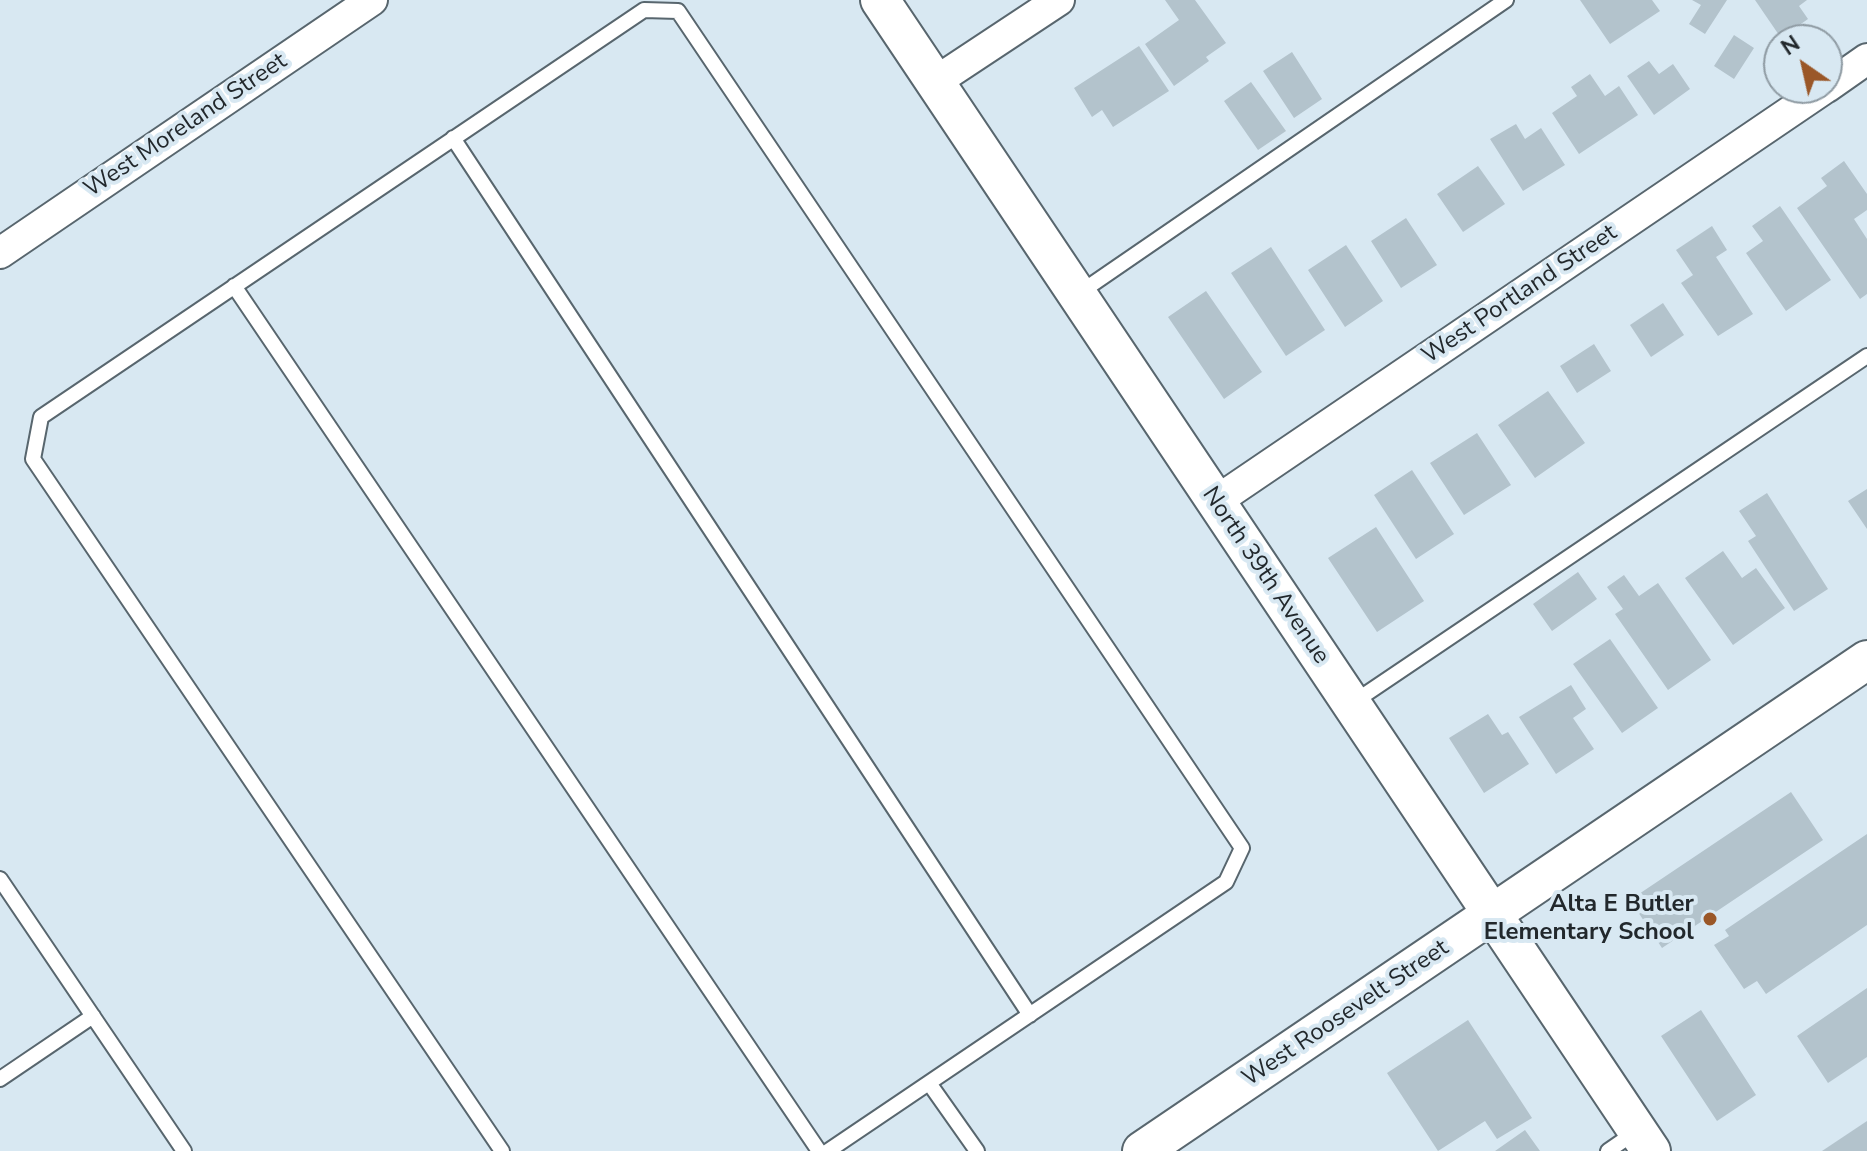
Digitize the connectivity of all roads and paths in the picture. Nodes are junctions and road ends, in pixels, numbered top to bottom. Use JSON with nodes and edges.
{"nodes":[{"id":1,"x":372,"y":0,"type":"edge"},
{"id":2,"x":880,"y":0,"type":"edge"},
{"id":3,"x":1059,"y":0,"type":"edge"},
{"id":4,"x":1506,"y":0,"type":"edge"},
{"id":5,"x":1867,"y":59,"type":"edge"},
{"id":6,"x":1843,"y":75,"type":"edge"},
{"id":7,"x":935,"y":82,"type":"junction"},
{"id":8,"x":1801,"y":104,"type":"edge"},
{"id":9,"x":453,"y":138,"type":"junction"},
{"id":10,"x":0,"y":253,"type":"edge"},
{"id":11,"x":234,"y":286,"type":"junction"},
{"id":12,"x":1077,"y":295,"type":"junction"},
{"id":13,"x":1867,"y":356,"type":"edge"},
{"id":14,"x":1215,"y":502,"type":"junction"},
{"id":15,"x":1867,"y":660,"type":"edge"},
{"id":16,"x":1351,"y":704,"type":"junction"},
{"id":17,"x":0,"y":879,"type":"edge"},
{"id":18,"x":1493,"y":915,"type":"junction"},
{"id":19,"x":1030,"y":1015,"type":"junction"},
{"id":20,"x":93,"y":1016,"type":"junction"},
{"id":21,"x":0,"y":1079,"type":"edge"},
{"id":22,"x":929,"y":1083,"type":"junction"},
{"id":23,"x":1632,"y":1144,"type":"edge"},
{"id":24,"x":184,"y":1151,"type":"edge"},
{"id":25,"x":502,"y":1151,"type":"edge"},
{"id":26,"x":819,"y":1151,"type":"edge"},
{"id":27,"x":828,"y":1151,"type":"edge"},
{"id":28,"x":977,"y":1151,"type":"edge"},
{"id":29,"x":1142,"y":1151,"type":"edge"}],
"edges":[{"from":1,"to":10,"type":"street","name":"West Moreland Street"},
{"from":2,"to":7,"type":"street","name":"North 39th Avenue"},
{"from":3,"to":7,"type":"street"},
{"from":4,"to":12,"type":"lane"},
{"from":5,"to":6,"type":"street","name":"West Portland Street"},
{"from":7,"to":12,"type":"street","name":"North 39th Avenue"},
{"from":8,"to":14,"type":"street","name":"West Portland Street"},
{"from":9,"to":11,"type":"lane"},
{"from":9,"to":19,"type":"lane"},
{"from":9,"to":19,"type":"lane"},
{"from":11,"to":25,"type":"lane"},
{"from":11,"to":26,"type":"lane"},
{"from":12,"to":14,"type":"street","name":"North 39th Avenue"},
{"from":13,"to":16,"type":"lane"},
{"from":14,"to":16,"type":"street","name":"North 39th Avenue"},
{"from":15,"to":18,"type":"street","name":"West Roosevelt Street"},
{"from":16,"to":18,"type":"street","name":"North 39th Avenue"},
{"from":17,"to":20,"type":"lane"},
{"from":18,"to":23,"type":"street","name":"North 39th Avenue"},
{"from":18,"to":29,"type":"street","name":"West Roosevelt Street"},
{"from":19,"to":22,"type":"lane"},
{"from":20,"to":21,"type":"lane"},
{"from":20,"to":24,"type":"lane"},
{"from":22,"to":27,"type":"lane"},
{"from":22,"to":28,"type":"lane"}]}
